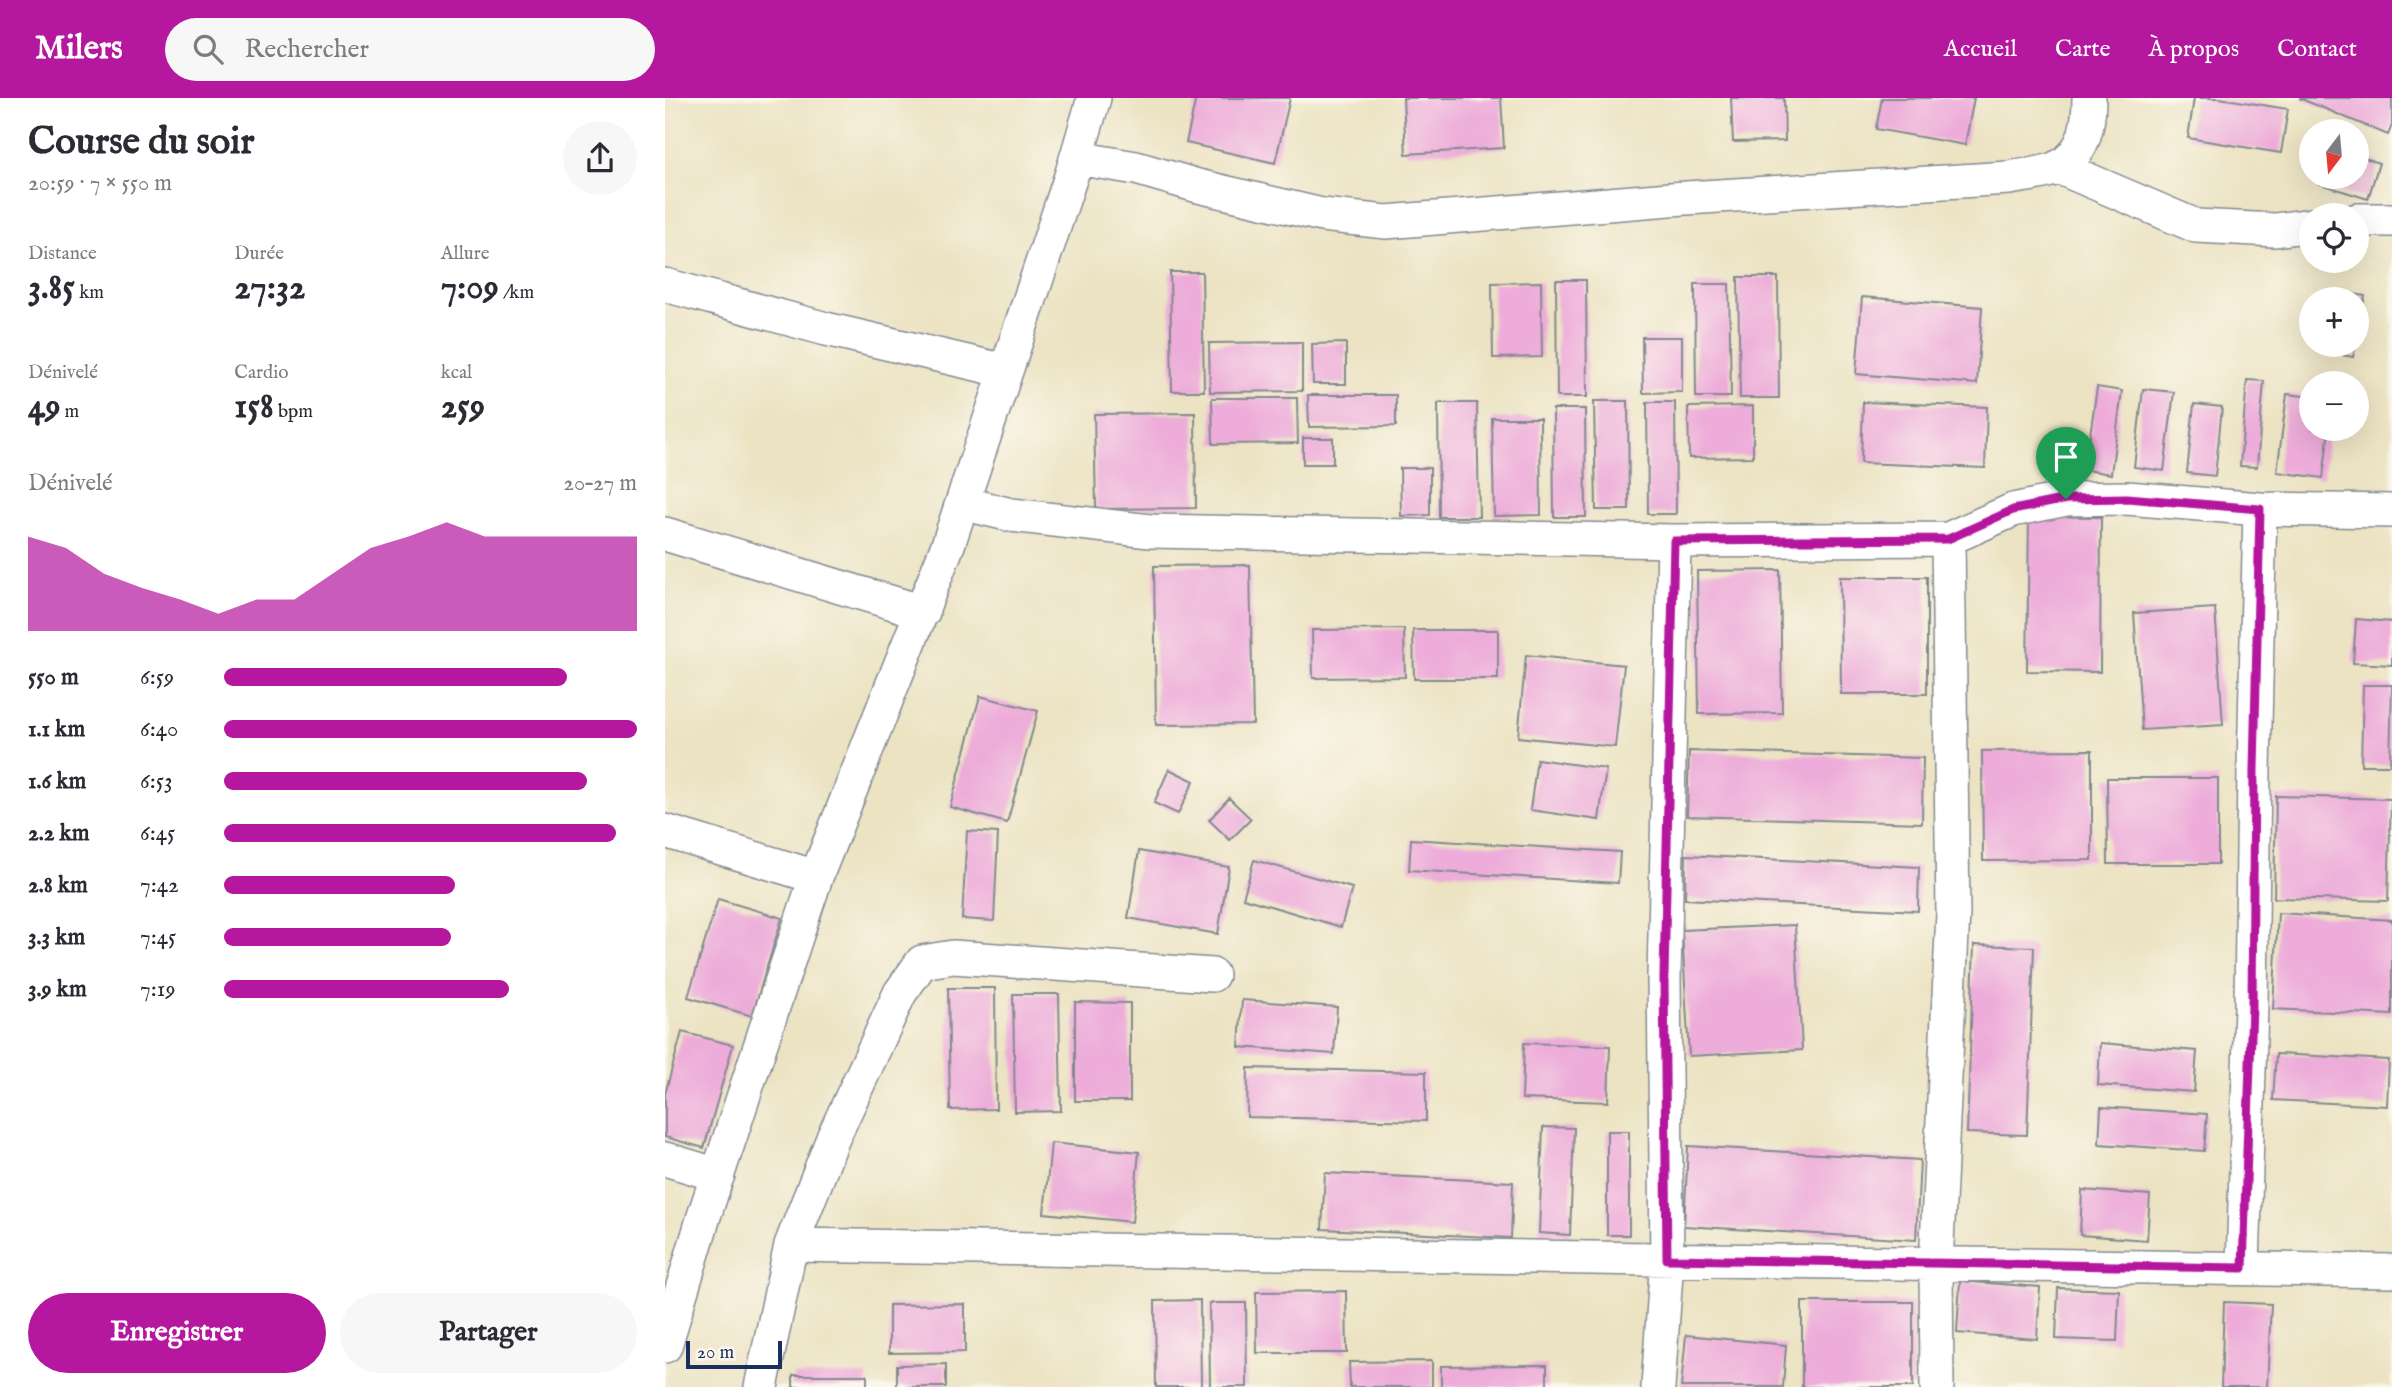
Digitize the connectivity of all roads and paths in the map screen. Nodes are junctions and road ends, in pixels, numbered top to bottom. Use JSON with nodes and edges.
{"nodes":[{"id":1,"x":1094,"y":98,"type":"edge"},
{"id":2,"x":2089,"y":98,"type":"edge"},
{"id":3,"x":1077,"y":158,"type":"junction"},
{"id":4,"x":2058,"y":167,"type":"junction"},
{"id":5,"x":2369,"y":220,"type":"edge"},
{"id":6,"x":2392,"y":220,"type":"edge"},
{"id":7,"x":2299,"y":227,"type":"edge"},
{"id":8,"x":665,"y":285,"type":"edge"},
{"id":9,"x":1006,"y":371,"type":"junction"},
{"id":10,"x":963,"y":503,"type":"junction"},
{"id":11,"x":2260,"y":509,"type":"junction"},
{"id":12,"x":2392,"y":511,"type":"edge"},
{"id":13,"x":665,"y":534,"type":"edge"},
{"id":14,"x":1948,"y":539,"type":"junction"},
{"id":15,"x":1674,"y":541,"type":"junction"},
{"id":16,"x":923,"y":612,"type":"junction"},
{"id":17,"x":665,"y":831,"type":"edge"},
{"id":18,"x":816,"y":877,"type":"junction"},
{"id":19,"x":1212,"y":975,"type":"dead end"},
{"id":20,"x":665,"y":1159,"type":"edge"},
{"id":21,"x":718,"y":1175,"type":"junction"},
{"id":22,"x":790,"y":1245,"type":"junction"},
{"id":23,"x":1667,"y":1259,"type":"junction"},
{"id":24,"x":1936,"y":1264,"type":"junction"},
{"id":25,"x":2243,"y":1268,"type":"junction"},
{"id":26,"x":2392,"y":1271,"type":"edge"},
{"id":27,"x":665,"y":1346,"type":"edge"},
{"id":28,"x":761,"y":1387,"type":"edge"},
{"id":29,"x":1658,"y":1387,"type":"edge"},
{"id":30,"x":1937,"y":1387,"type":"edge"}],
"edges":[{"from":1,"to":3,"type":"street"},
{"from":2,"to":4,"type":"street"},
{"from":3,"to":4,"type":"street"},
{"from":3,"to":9,"type":"street"},
{"from":4,"to":7,"type":"street"},
{"from":5,"to":6,"type":"street"},
{"from":8,"to":9,"type":"street"},
{"from":9,"to":10,"type":"street"},
{"from":10,"to":15,"type":"street"},
{"from":10,"to":16,"type":"street"},
{"from":11,"to":12,"type":"street"},
{"from":11,"to":14,"type":"street"},
{"from":11,"to":25,"type":"street"},
{"from":13,"to":16,"type":"street"},
{"from":14,"to":15,"type":"street"},
{"from":14,"to":24,"type":"street"},
{"from":15,"to":23,"type":"street"},
{"from":16,"to":18,"type":"street"},
{"from":17,"to":18,"type":"street"},
{"from":18,"to":21,"type":"street"},
{"from":19,"to":22,"type":"street"},
{"from":20,"to":21,"type":"street"},
{"from":21,"to":27,"type":"street"},
{"from":22,"to":23,"type":"street"},
{"from":22,"to":28,"type":"street"},
{"from":23,"to":24,"type":"street"},
{"from":23,"to":29,"type":"street"},
{"from":24,"to":25,"type":"street"},
{"from":24,"to":30,"type":"street"},
{"from":25,"to":26,"type":"street"}]}
